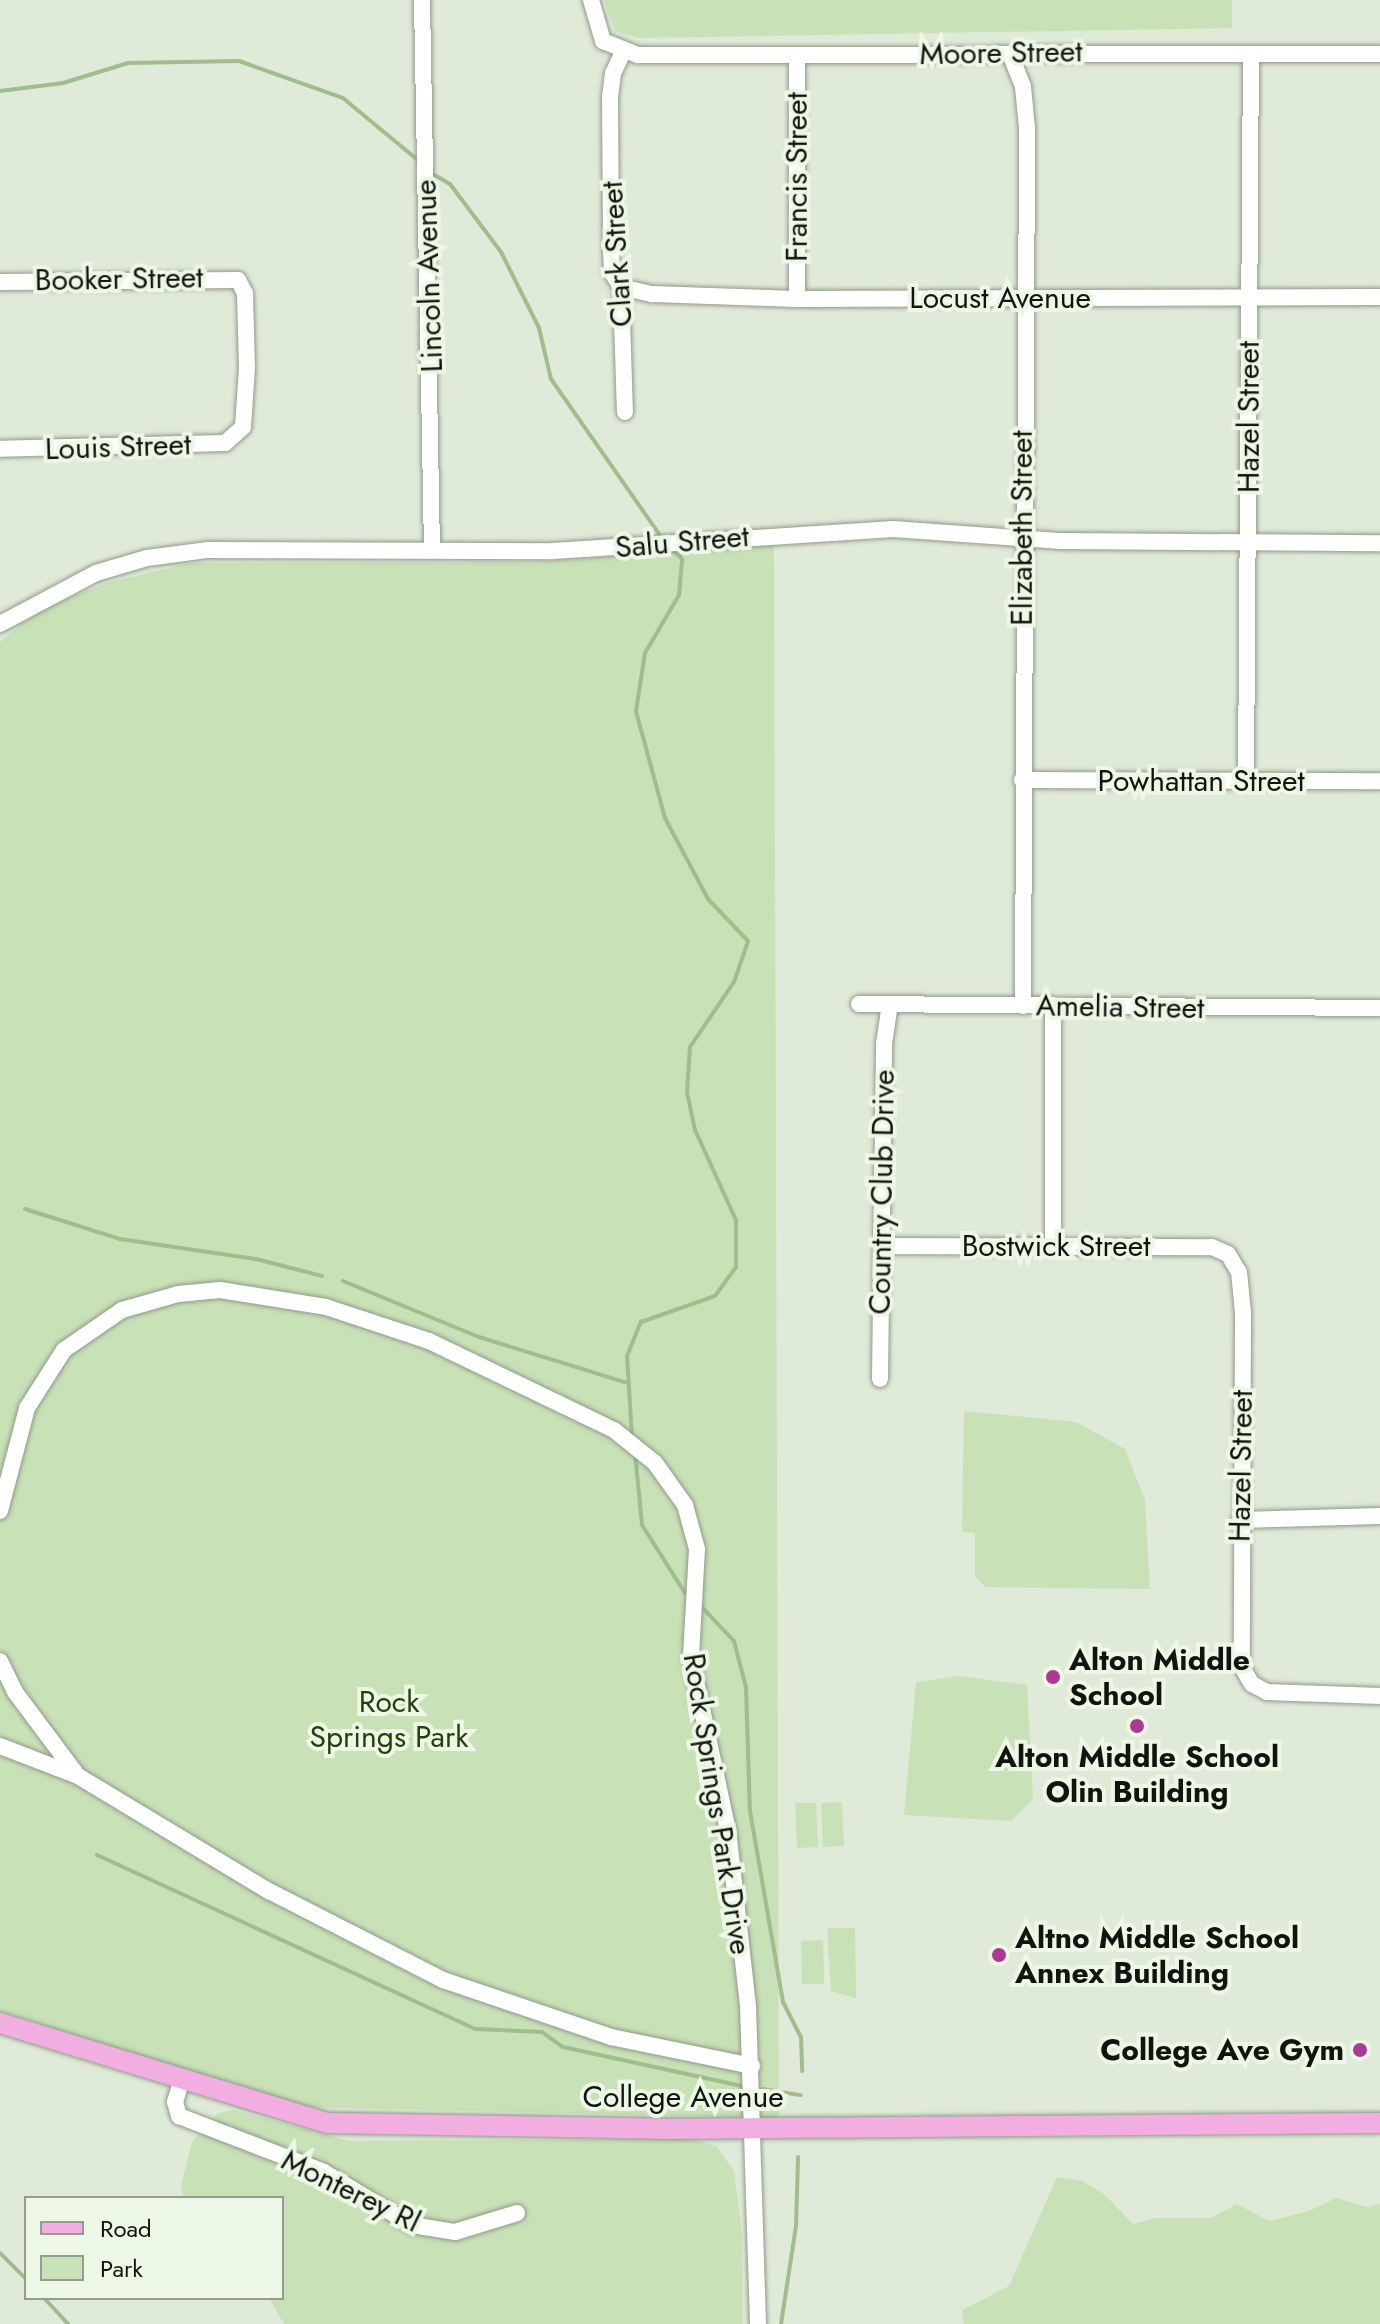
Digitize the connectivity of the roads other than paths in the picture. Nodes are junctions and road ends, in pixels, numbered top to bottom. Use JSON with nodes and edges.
{"nodes":[{"id":1,"x":422,"y":0,"type":"edge"},
{"id":2,"x":591,"y":0,"type":"edge"},
{"id":3,"x":623,"y":52,"type":"junction"},
{"id":4,"x":1010,"y":54,"type":"junction"},
{"id":5,"x":1251,"y":54,"type":"junction"},
{"id":6,"x":1380,"y":54,"type":"edge"},
{"id":7,"x":797,"y":56,"type":"junction"},
{"id":8,"x":0,"y":282,"type":"edge"},
{"id":9,"x":621,"y":287,"type":"junction"},
{"id":10,"x":1380,"y":297,"type":"edge"},
{"id":11,"x":1023,"y":298,"type":"junction"},
{"id":12,"x":1250,"y":298,"type":"junction"},
{"id":13,"x":797,"y":299,"type":"junction"},
{"id":14,"x":625,"y":412,"type":"dead end"},
{"id":15,"x":235,"y":440,"type":"joint"},
{"id":16,"x":0,"y":449,"type":"edge"},
{"id":17,"x":1021,"y":540,"type":"junction"},
{"id":18,"x":1248,"y":543,"type":"junction"},
{"id":19,"x":1380,"y":543,"type":"edge"},
{"id":20,"x":432,"y":551,"type":"junction"},
{"id":21,"x":0,"y":624,"type":"edge"},
{"id":22,"x":1022,"y":780,"type":"junction"},
{"id":23,"x":1246,"y":780,"type":"junction"},
{"id":24,"x":1380,"y":781,"type":"edge"},
{"id":25,"x":859,"y":1004,"type":"dead end"},
{"id":26,"x":890,"y":1004,"type":"junction"},
{"id":27,"x":1023,"y":1006,"type":"junction"},
{"id":28,"x":1053,"y":1008,"type":"junction"},
{"id":29,"x":1380,"y":1008,"type":"edge"},
{"id":30,"x":1053,"y":1245,"type":"junction"},
{"id":31,"x":882,"y":1246,"type":"junction"},
{"id":32,"x":1228,"y":1254,"type":"joint"},
{"id":33,"x":880,"y":1379,"type":"dead end"},
{"id":34,"x":0,"y":1511,"type":"edge"},
{"id":35,"x":1380,"y":1516,"type":"edge"},
{"id":36,"x":1240,"y":1520,"type":"junction"},
{"id":37,"x":0,"y":1661,"type":"edge"},
{"id":38,"x":1380,"y":1696,"type":"edge"},
{"id":39,"x":0,"y":1746,"type":"edge"},
{"id":40,"x":78,"y":1776,"type":"junction"},
{"id":41,"x":0,"y":2023,"type":"edge"},
{"id":42,"x":752,"y":2066,"type":"junction"},
{"id":43,"x":182,"y":2079,"type":"junction"},
{"id":44,"x":1380,"y":2123,"type":"edge"},
{"id":45,"x":752,"y":2128,"type":"junction"},
{"id":46,"x":517,"y":2213,"type":"dead end"},
{"id":47,"x":758,"y":2324,"type":"edge"}],
"edges":[{"from":1,"to":20,"type":"street","name":"Lincoln Avenue"},
{"from":2,"to":3,"type":"street"},
{"from":3,"to":7,"type":"street","name":"Moore Street"},
{"from":3,"to":9,"type":"street","name":"Clark Street"},
{"from":4,"to":5,"type":"street","name":"Moore Street"},
{"from":4,"to":7,"type":"street","name":"Moore Street"},
{"from":4,"to":11,"type":"street","name":"Elizabeth Street"},
{"from":5,"to":6,"type":"street","name":"Moore Street"},
{"from":5,"to":12,"type":"street","name":"Hazel Street"},
{"from":7,"to":13,"type":"street","name":"Francis Street"},
{"from":8,"to":15,"type":"street","name":"Booker Street"},
{"from":9,"to":13,"type":"street","name":"Locust Avenue"},
{"from":9,"to":14,"type":"street","name":"Clark Street"},
{"from":10,"to":12,"type":"street","name":"Locust Avenue"},
{"from":11,"to":12,"type":"street","name":"Locust Avenue"},
{"from":11,"to":13,"type":"street","name":"Locust Avenue"},
{"from":11,"to":17,"type":"street","name":"Elizabeth Street"},
{"from":12,"to":18,"type":"street","name":"Hazel Street"},
{"from":15,"to":16,"type":"street","name":"Louis Street"},
{"from":17,"to":18,"type":"street","name":"Salu Street"},
{"from":17,"to":20,"type":"street","name":"Salu Street"},
{"from":17,"to":22,"type":"street","name":"Elizabeth Street"},
{"from":18,"to":19,"type":"street","name":"Salu Street"},
{"from":18,"to":23,"type":"street","name":"Hazel Street"},
{"from":20,"to":21,"type":"street","name":"Salu Street"},
{"from":22,"to":23,"type":"street","name":"Powhattan Street"},
{"from":22,"to":27,"type":"street","name":"Elizabeth Street"},
{"from":23,"to":24,"type":"street","name":"Powhattan Street"},
{"from":25,"to":26,"type":"street","name":"Amelia Street"},
{"from":26,"to":27,"type":"street","name":"Amelia Street"},
{"from":26,"to":31,"type":"street","name":"Country Club Drive"},
{"from":27,"to":28,"type":"street","name":"Amelia Street"},
{"from":28,"to":29,"type":"street","name":"Amelia Street"},
{"from":28,"to":30,"type":"street"},
{"from":30,"to":31,"type":"street","name":"Bostwick Street"},
{"from":30,"to":32,"type":"street","name":"Bostwick Street"},
{"from":31,"to":33,"type":"street","name":"Country Club Drive"},
{"from":32,"to":36,"type":"street","name":"Hazel Street"},
{"from":34,"to":42,"type":"street","name":"Rock Springs Park Drive"},
{"from":35,"to":36,"type":"street"},
{"from":36,"to":38,"type":"street","name":"Hazel Street"},
{"from":37,"to":40,"type":"street"},
{"from":39,"to":40,"type":"street"},
{"from":40,"to":42,"type":"street"},
{"from":41,"to":43,"type":"main road","name":"College Avenue"},
{"from":42,"to":45,"type":"street","name":"Rock Springs Park Drive"},
{"from":43,"to":45,"type":"main road","name":"College Avenue"},
{"from":43,"to":46,"type":"street","name":"Monterey Rl"},
{"from":44,"to":45,"type":"main road","name":"College Avenue"},
{"from":45,"to":47,"type":"street","name":"Rock Springs Park Drive"}]}
